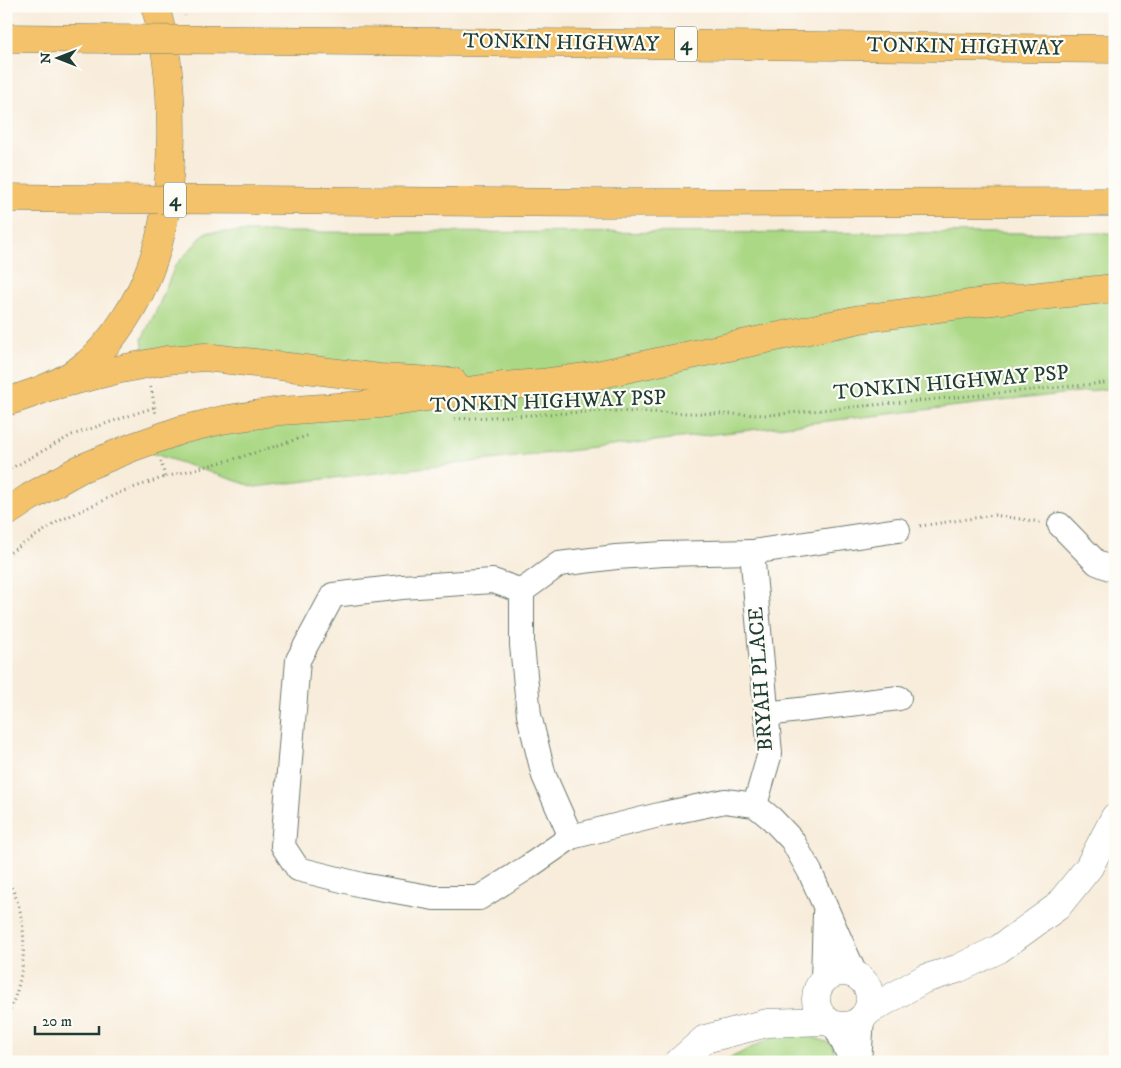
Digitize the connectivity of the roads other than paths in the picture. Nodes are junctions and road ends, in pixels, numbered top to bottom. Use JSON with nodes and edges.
{"nodes":[{"id":1,"x":155,"y":6,"type":"edge"},
{"id":2,"x":6,"y":38,"type":"edge"},
{"id":3,"x":1115,"y":49,"type":"edge"},
{"id":4,"x":6,"y":198,"type":"edge"},
{"id":5,"x":1115,"y":202,"type":"edge"},
{"id":6,"x":1115,"y":288,"type":"edge"},
{"id":7,"x":502,"y":386,"type":"junction"},
{"id":8,"x":44,"y":390,"type":"junction"},
{"id":9,"x":6,"y":402,"type":"edge"},
{"id":10,"x":6,"y":409,"type":"edge"},
{"id":11,"x":6,"y":513,"type":"edge"},
{"id":12,"x":1060,"y":525,"type":"road end"},
{"id":13,"x":898,"y":530,"type":"road end"},
{"id":14,"x":752,"y":552,"type":"junction"},
{"id":15,"x":1115,"y":570,"type":"edge"},
{"id":16,"x":522,"y":591,"type":"junction"},
{"id":17,"x":899,"y":698,"type":"dead end"},
{"id":18,"x":766,"y":714,"type":"junction"},
{"id":19,"x":755,"y":805,"type":"junction"},
{"id":20,"x":1115,"y":817,"type":"edge"},
{"id":21,"x":571,"y":837,"type":"junction"},
{"id":22,"x":825,"y":906,"type":"junction"},
{"id":23,"x":857,"y":975,"type":"junction"},
{"id":24,"x":924,"y":979,"type":"junction"},
{"id":25,"x":821,"y":983,"type":"junction"},
{"id":26,"x":865,"y":1014,"type":"junction"},
{"id":27,"x":767,"y":1023,"type":"junction"},
{"id":28,"x":831,"y":1023,"type":"junction"},
{"id":29,"x":679,"y":1062,"type":"edge"},
{"id":30,"x":852,"y":1062,"type":"edge"},
{"id":31,"x":858,"y":1062,"type":"edge"}],
"edges":[{"from":1,"to":8,"type":"main road"},
{"from":2,"to":3,"type":"main road","name":"TONKIN HIGHWAY","number":"4","bridge":true},
{"from":4,"to":5,"type":"main road","number":"4","bridge":true},
{"from":6,"to":7,"type":"main road"},
{"from":7,"to":8,"type":"main road"},
{"from":7,"to":11,"type":"main road"},
{"from":8,"to":9,"type":"main road"},
{"from":8,"to":10,"type":"main road"},
{"from":12,"to":15,"type":"street"},
{"from":13,"to":14,"type":"street"},
{"from":14,"to":16,"type":"street"},
{"from":14,"to":18,"type":"street","name":"BRYAH PLACE"},
{"from":16,"to":21,"type":"street"},
{"from":16,"to":21,"type":"street"},
{"from":17,"to":18,"type":"street"},
{"from":18,"to":19,"type":"street","name":"BRYAH PLACE"},
{"from":19,"to":21,"type":"street"},
{"from":19,"to":22,"type":"street"},
{"from":20,"to":24,"type":"street"},
{"from":22,"to":23,"type":"street"},
{"from":22,"to":25,"type":"street"},
{"from":23,"to":24,"type":"street"},
{"from":23,"to":25,"type":"street"},
{"from":23,"to":26,"type":"street"},
{"from":24,"to":26,"type":"street"},
{"from":25,"to":27,"type":"street"},
{"from":25,"to":28,"type":"street"},
{"from":26,"to":28,"type":"street"},
{"from":26,"to":31,"type":"street"},
{"from":27,"to":28,"type":"street"},
{"from":27,"to":29,"type":"street"},
{"from":28,"to":30,"type":"street"}]}
